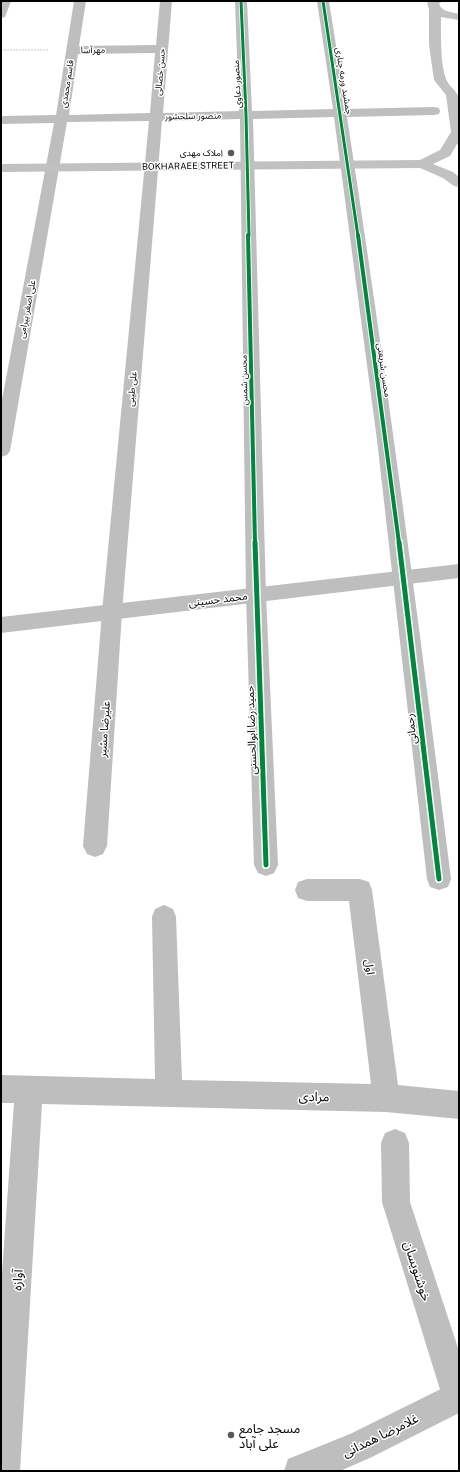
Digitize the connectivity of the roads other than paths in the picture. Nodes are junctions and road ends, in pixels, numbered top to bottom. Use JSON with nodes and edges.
{"nodes":[{"id":1,"x":5,"y":1,"type":"edge"},
{"id":2,"x":80,"y":1,"type":"edge"},
{"id":3,"x":166,"y":1,"type":"edge"},
{"id":4,"x":242,"y":1,"type":"edge"},
{"id":5,"x":324,"y":1,"type":"edge"},
{"id":6,"x":434,"y":3,"type":"edge"},
{"id":7,"x":1,"y":15,"type":"edge"},
{"id":8,"x":459,"y":17,"type":"edge"},
{"id":9,"x":162,"y":49,"type":"junction"},
{"id":10,"x":72,"y":50,"type":"junction"},
{"id":11,"x":457,"y":92,"type":"edge"},
{"id":12,"x":434,"y":111,"type":"dead end"},
{"id":13,"x":341,"y":113,"type":"junction"},
{"id":14,"x":246,"y":115,"type":"junction"},
{"id":15,"x":156,"y":117,"type":"junction"},
{"id":16,"x":62,"y":118,"type":"junction"},
{"id":17,"x":1,"y":120,"type":"edge"},
{"id":18,"x":458,"y":137,"type":"edge"},
{"id":19,"x":348,"y":164,"type":"junction"},
{"id":20,"x":422,"y":164,"type":"junction"},
{"id":21,"x":248,"y":165,"type":"junction"},
{"id":22,"x":151,"y":166,"type":"junction"},
{"id":23,"x":54,"y":167,"type":"junction"},
{"id":24,"x":1,"y":168,"type":"edge"},
{"id":25,"x":459,"y":183,"type":"edge"},
{"id":26,"x":1,"y":451,"type":"edge"},
{"id":27,"x":459,"y":571,"type":"edge"},
{"id":28,"x":404,"y":578,"type":"junction"},
{"id":29,"x":256,"y":595,"type":"junction"},
{"id":30,"x":112,"y":612,"type":"junction"},
{"id":31,"x":1,"y":625,"type":"edge"},
{"id":32,"x":95,"y":846,"type":"dead end"},
{"id":33,"x":266,"y":865,"type":"dead end"},
{"id":34,"x":439,"y":879,"type":"dead end"},
{"id":35,"x":307,"y":890,"type":"dead end"},
{"id":36,"x":164,"y":917,"type":"dead end"},
{"id":37,"x":15,"y":1090,"type":"edge"},
{"id":38,"x":169,"y":1093,"type":"junction"},
{"id":39,"x":386,"y":1098,"type":"junction"},
{"id":40,"x":459,"y":1105,"type":"edge"},
{"id":41,"x":395,"y":1143,"type":"dead end"},
{"id":42,"x":458,"y":1396,"type":"edge"},
{"id":43,"x":4,"y":1471,"type":"edge"},
{"id":44,"x":300,"y":1471,"type":"edge"}],
"edges":[{"from":1,"to":7,"type":"street"},
{"from":2,"to":10,"type":"street","name":"قاسم محمدی"},
{"from":3,"to":9,"type":"street","name":"حسن خصالی"},
{"from":4,"to":14,"type":"street","name":"منصور دعاوی"},
{"from":5,"to":13,"type":"street","name":"جمشید ورمه چناری"},
{"from":6,"to":8,"type":"main road"},
{"from":6,"to":11,"type":"main road"},
{"from":9,"to":10,"type":"street","name":"مهرآسا"},
{"from":9,"to":15,"type":"street","name":"حسن خصالی"},
{"from":10,"to":16,"type":"street","name":"قاسم محمدی"},
{"from":11,"to":18,"type":"main road"},
{"from":12,"to":13,"type":"street","name":"منصور سلحشور"},
{"from":13,"to":14,"type":"street","name":"منصور سلحشور"},
{"from":13,"to":19,"type":"street","name":"جمشید ورمه چناری"},
{"from":14,"to":15,"type":"street","name":"منصور سلحشور"},
{"from":14,"to":21,"type":"street","name":"منصور دعاوی"},
{"from":15,"to":16,"type":"street","name":"منصور سلحشور"},
{"from":15,"to":22,"type":"street","name":"حسن خصالی"},
{"from":16,"to":17,"type":"street","name":"منصور سلحشور"},
{"from":16,"to":23,"type":"street","name":"قاسم محمدی"},
{"from":18,"to":20,"type":"main road"},
{"from":19,"to":20,"type":"main road","name":"BOKHARAEE STREET"},
{"from":19,"to":21,"type":"main road","name":"BOKHARAEE STREET"},
{"from":19,"to":28,"type":"street","name":"محسن شریعتی"},
{"from":20,"to":25,"type":"main road"},
{"from":21,"to":22,"type":"main road","name":"BOKHARAEE STREET"},
{"from":21,"to":29,"type":"street","name":"محسن شمس"},
{"from":22,"to":23,"type":"main road","name":"BOKHARAEE STREET"},
{"from":22,"to":30,"type":"street","name":"علی طیبی"},
{"from":23,"to":24,"type":"main road","name":"BOKHARAEE STREET"},
{"from":23,"to":26,"type":"street","name":"علی اصغر بیرامی"},
{"from":27,"to":28,"type":"street","name":"محمد حسینی"},
{"from":28,"to":29,"type":"street","name":"محمد حسینی"},
{"from":28,"to":34,"type":"street","name":"رحمانی"},
{"from":29,"to":30,"type":"street","name":"محمد حسینی"},
{"from":29,"to":33,"type":"street","name":"حمید رضا ابوالحسنی"},
{"from":30,"to":31,"type":"street","name":"محمد حسینی"},
{"from":30,"to":32,"type":"street","name":"علیرضا مشیر"},
{"from":35,"to":39,"type":"street","name":"اول"},
{"from":36,"to":38,"type":"street"},
{"from":37,"to":38,"type":"street","name":"مرادی"},
{"from":37,"to":43,"type":"street","name":"آوازه"},
{"from":38,"to":39,"type":"street","name":"مرادی"},
{"from":39,"to":40,"type":"street","name":"مرادی"},
{"from":41,"to":42,"type":"street","name":"خوشنویسان"},
{"from":42,"to":44,"type":"street","name":"غلامرضا همدانی"}]}
